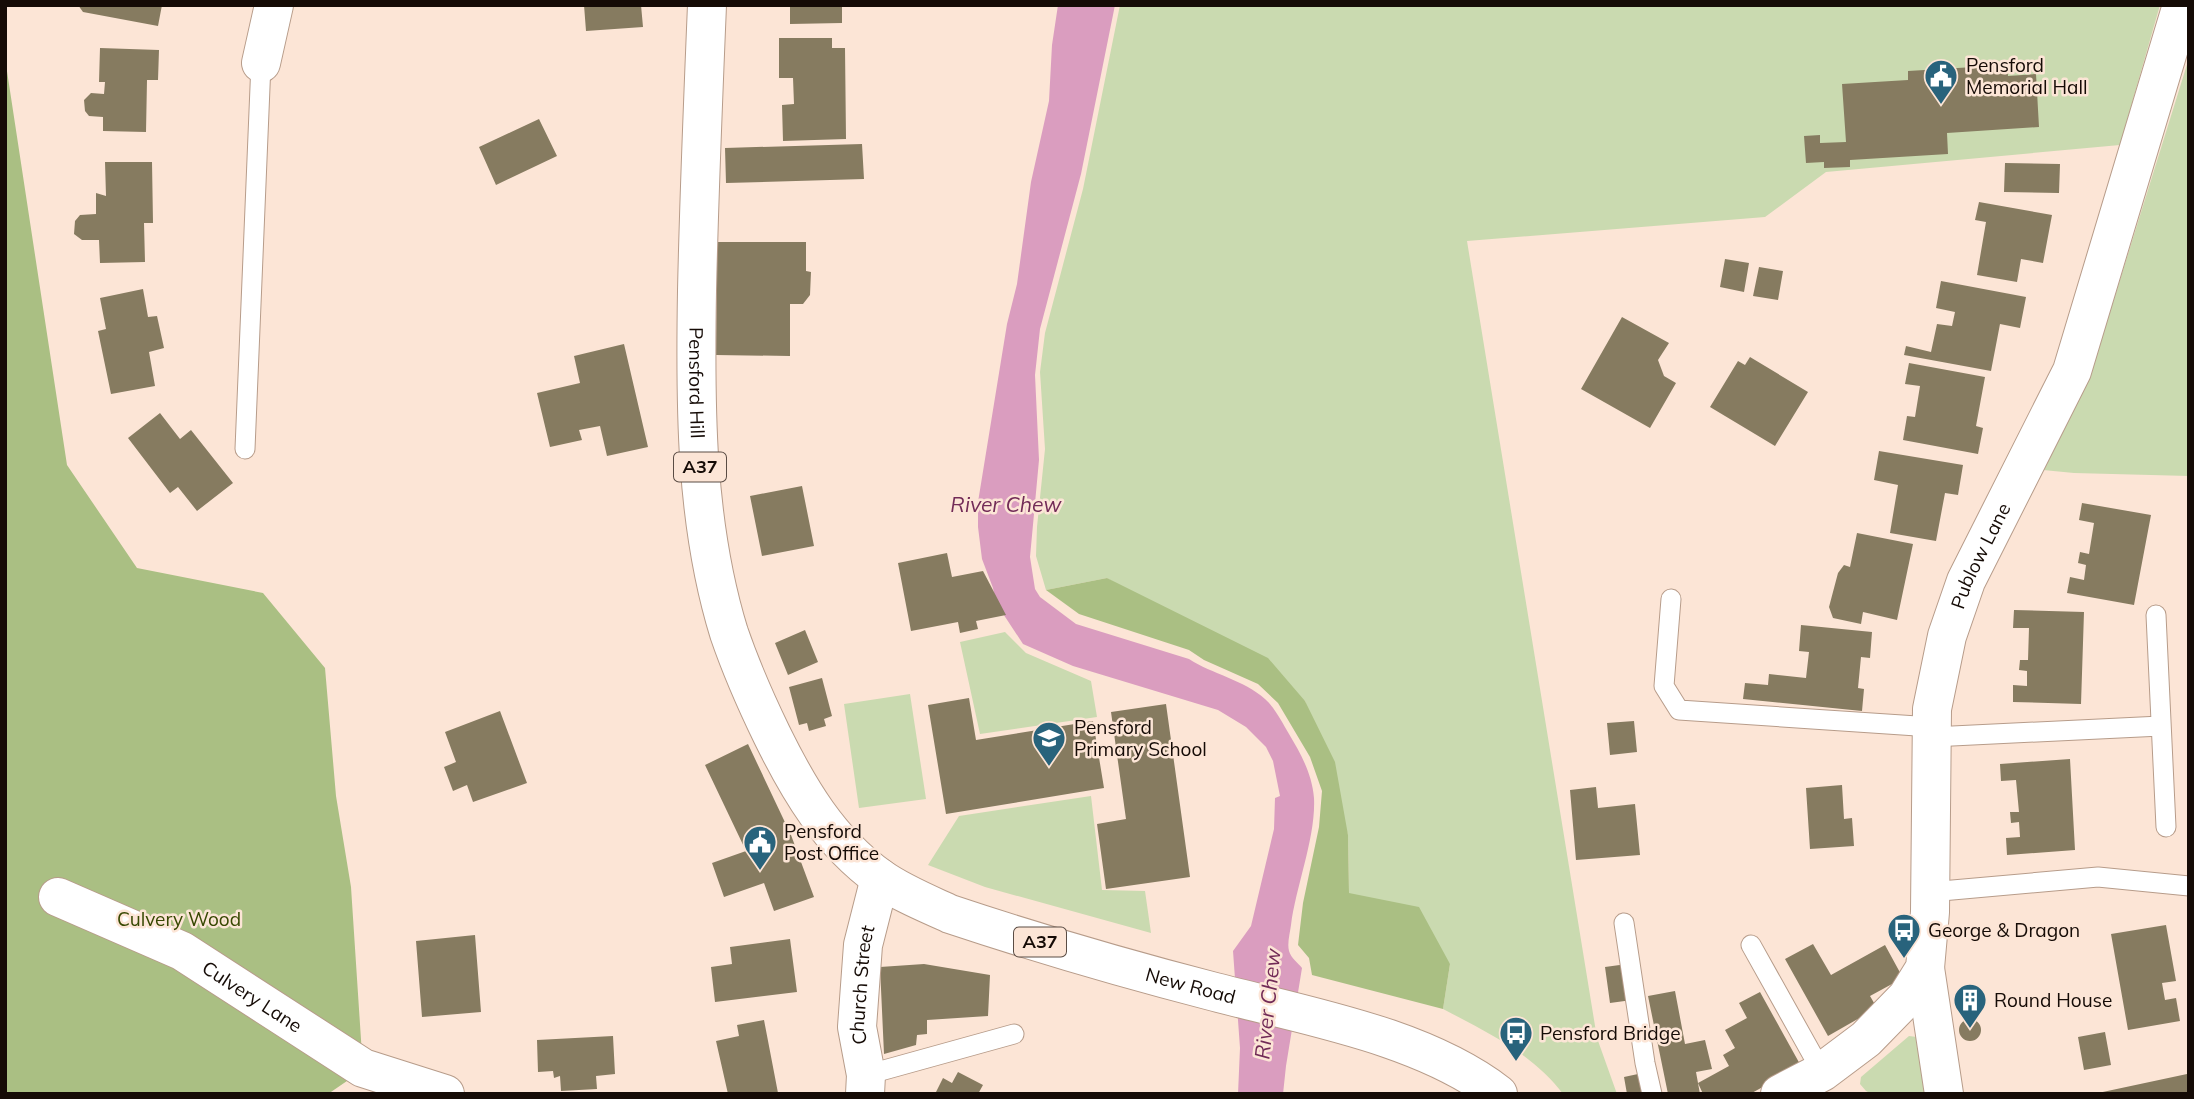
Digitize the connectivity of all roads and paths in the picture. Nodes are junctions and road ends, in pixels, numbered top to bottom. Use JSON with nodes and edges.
{"nodes":[{"id":1,"x":274,"y":5,"type":"edge"},
{"id":2,"x":708,"y":5,"type":"edge"},
{"id":3,"x":2182,"y":5,"type":"edge"},
{"id":4,"x":261,"y":63,"type":"joint"},
{"id":5,"x":245,"y":449,"type":"dead end"},
{"id":6,"x":1671,"y":599,"type":"dead end"},
{"id":7,"x":2156,"y":615,"type":"dead end"},
{"id":8,"x":2161,"y":726,"type":"junction"},
{"id":9,"x":1932,"y":732,"type":"junction"},
{"id":10,"x":2166,"y":827,"type":"dead end"},
{"id":11,"x":880,"y":878,"type":"junction"},
{"id":12,"x":2189,"y":886,"type":"edge"},
{"id":13,"x":1930,"y":892,"type":"junction"},
{"id":14,"x":58,"y":897,"type":"dead end"},
{"id":15,"x":1624,"y":923,"type":"dead end"},
{"id":16,"x":1751,"y":945,"type":"dead end"},
{"id":17,"x":1925,"y":968,"type":"junction"},
{"id":18,"x":1014,"y":1034,"type":"dead end"},
{"id":19,"x":866,"y":1084,"type":"edge"},
{"id":20,"x":1811,"y":1085,"type":"edge"},
{"id":21,"x":445,"y":1094,"type":"edge"},
{"id":22,"x":1498,"y":1094,"type":"edge"},
{"id":23,"x":1653,"y":1094,"type":"edge"},
{"id":24,"x":1944,"y":1094,"type":"edge"}],
"edges":[{"from":1,"to":4,"type":"main road"},
{"from":2,"to":11,"type":"main road","name":"Pensford Hill","number":"A37"},
{"from":3,"to":9,"type":"main road","name":"Publow Lane"},
{"from":4,"to":5,"type":"lane"},
{"from":6,"to":9,"type":"lane"},
{"from":7,"to":8,"type":"lane"},
{"from":8,"to":9,"type":"lane"},
{"from":8,"to":10,"type":"lane"},
{"from":9,"to":13,"type":"main road","name":"Publow Lane"},
{"from":11,"to":19,"type":"main road","name":"Church Street"},
{"from":11,"to":22,"type":"main road","name":"New Road","number":"A37"},
{"from":12,"to":13,"type":"lane"},
{"from":13,"to":17,"type":"main road","name":"Publow Lane"},
{"from":14,"to":21,"type":"main road","name":"Culvery Lane"},
{"from":15,"to":23,"type":"lane"},
{"from":16,"to":20,"type":"lane"},
{"from":17,"to":20,"type":"main road","name":"Publow Lane"},
{"from":17,"to":24,"type":"main road"},
{"from":18,"to":19,"type":"lane"}]}
